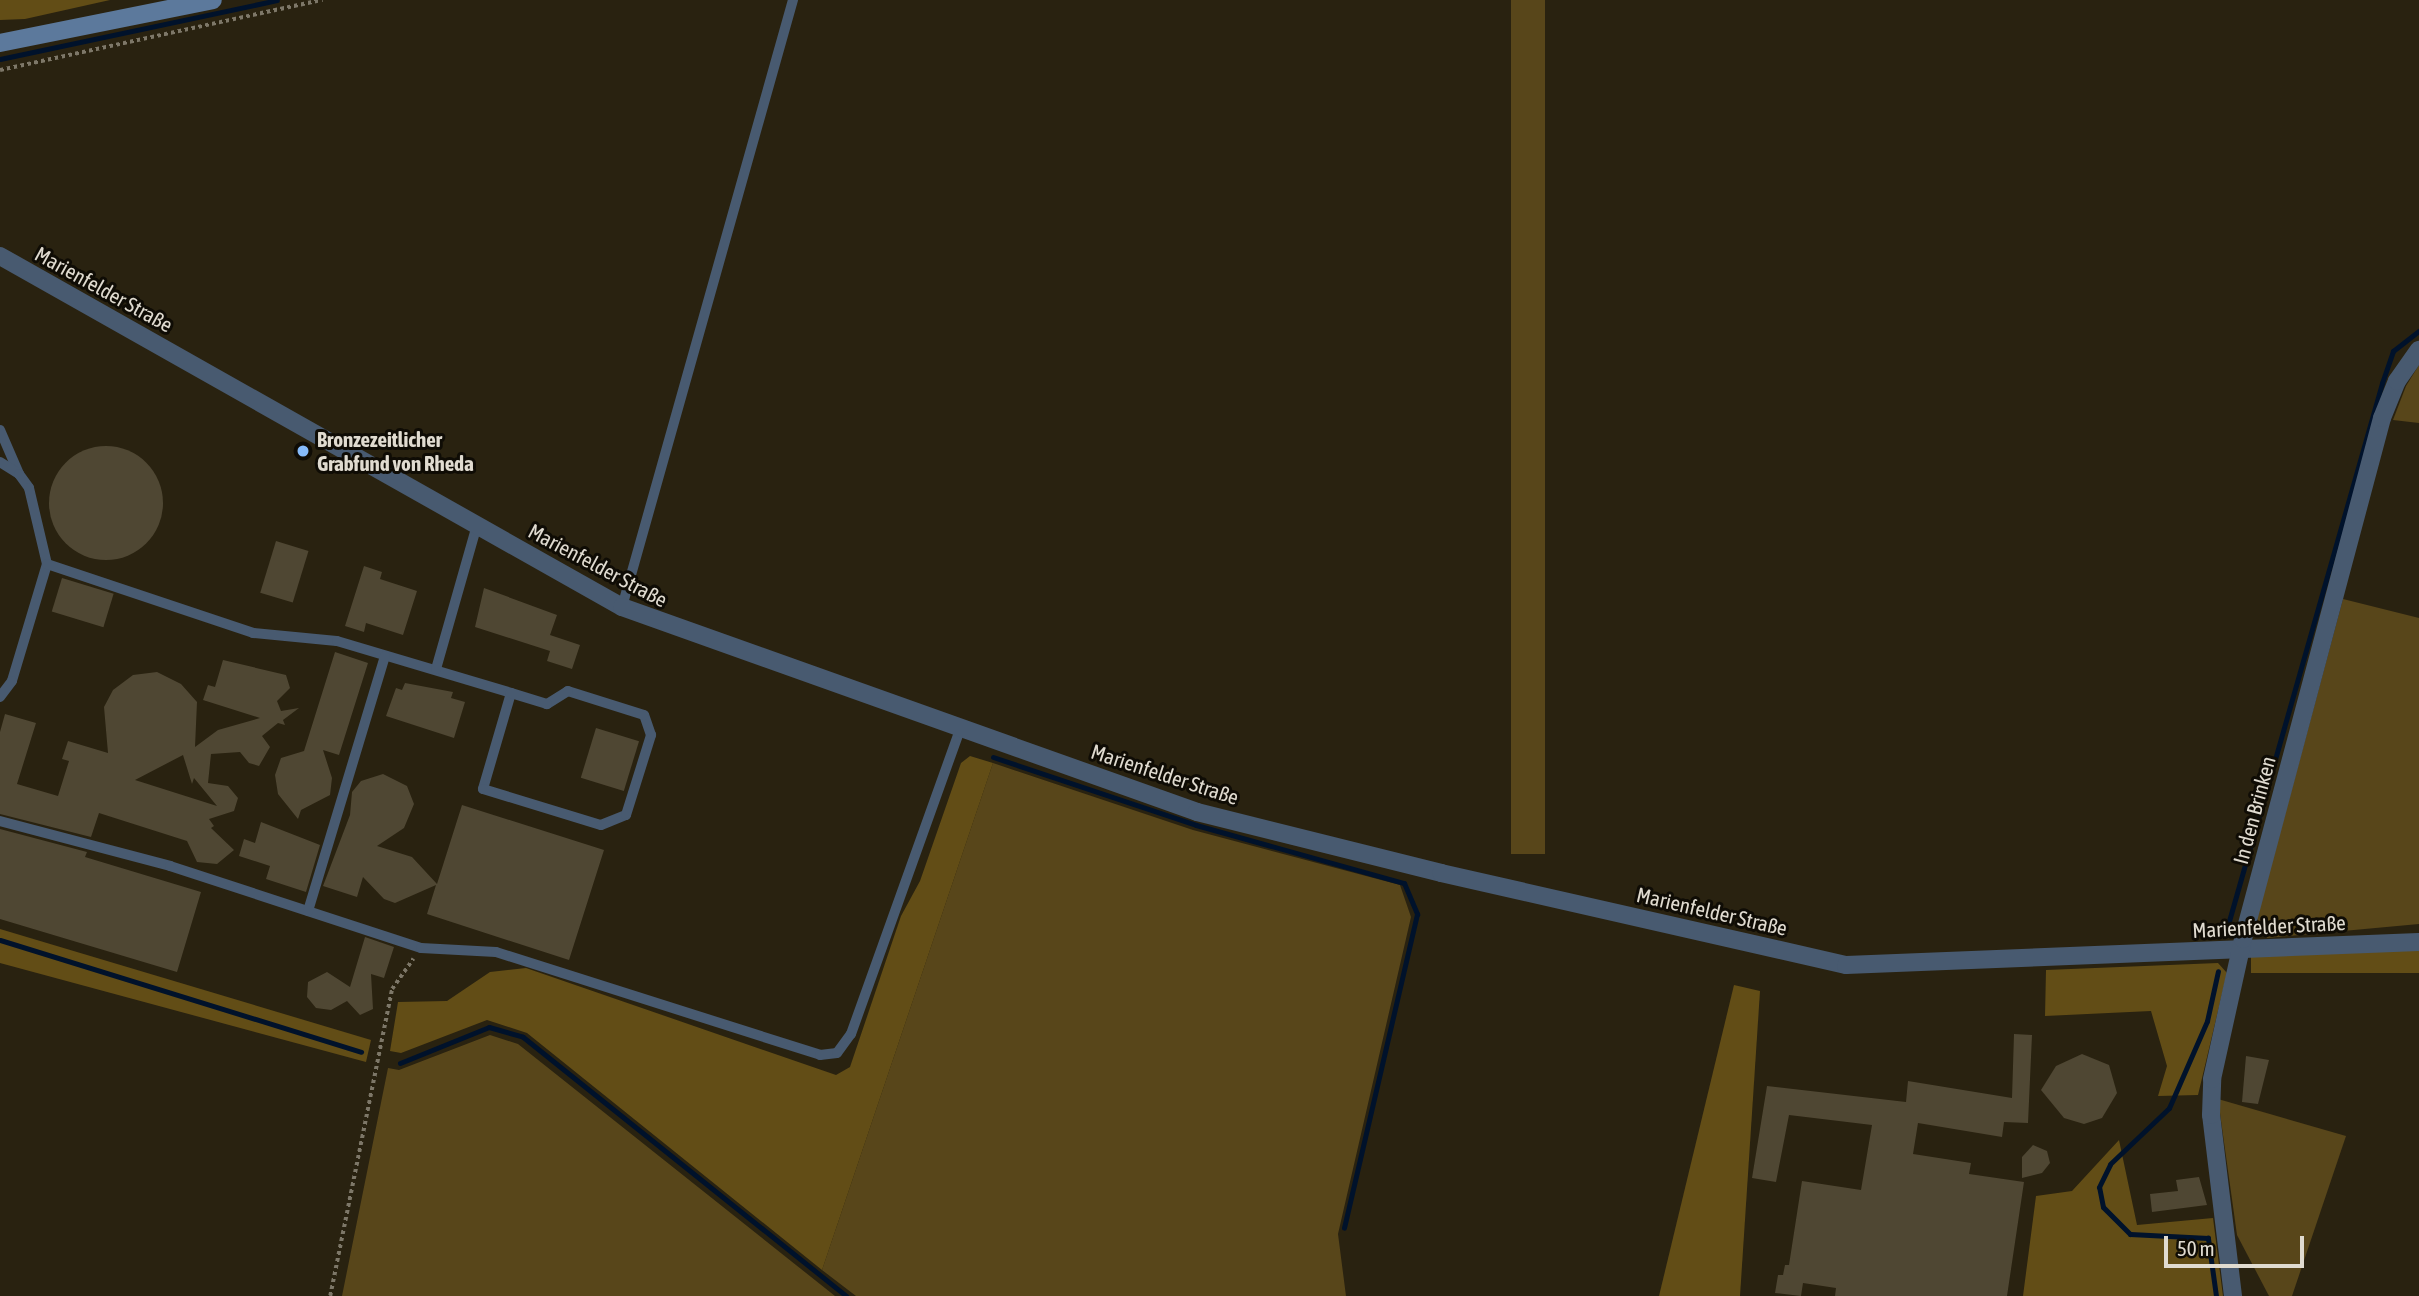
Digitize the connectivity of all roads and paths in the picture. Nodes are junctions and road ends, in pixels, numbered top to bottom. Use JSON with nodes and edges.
{"nodes":[{"id":1,"x":213,"y":0,"type":"edge"},
{"id":2,"x":322,"y":0,"type":"edge"},
{"id":3,"x":793,"y":0,"type":"edge"},
{"id":4,"x":0,"y":43,"type":"edge"},
{"id":5,"x":0,"y":70,"type":"edge"},
{"id":6,"x":0,"y":256,"type":"edge"},
{"id":7,"x":2419,"y":350,"type":"edge"},
{"id":8,"x":0,"y":430,"type":"edge"},
{"id":9,"x":0,"y":463,"type":"edge"},
{"id":10,"x":19,"y":474,"type":"junction"},
{"id":11,"x":477,"y":525,"type":"junction"},
{"id":12,"x":47,"y":564,"type":"junction"},
{"id":13,"x":622,"y":607,"type":"junction"},
{"id":14,"x":385,"y":656,"type":"junction"},
{"id":15,"x":436,"y":669,"type":"junction"},
{"id":16,"x":511,"y":693,"type":"junction"},
{"id":17,"x":0,"y":697,"type":"edge"},
{"id":18,"x":960,"y":729,"type":"junction"},
{"id":19,"x":0,"y":821,"type":"edge"},
{"id":20,"x":308,"y":911,"type":"junction"},
{"id":21,"x":2419,"y":942,"type":"edge"},
{"id":22,"x":421,"y":948,"type":"junction"},
{"id":23,"x":2242,"y":951,"type":"junction"},
{"id":24,"x":330,"y":1296,"type":"edge"},
{"id":25,"x":2233,"y":1296,"type":"edge"}],
"edges":[{"from":1,"to":4,"type":"main road"},
{"from":2,"to":5,"type":"path"},
{"from":3,"to":13,"type":"lane"},
{"from":6,"to":11,"type":"street","name":"Marienfelder Straße"},
{"from":7,"to":23,"type":"street","name":"In den Brinken"},
{"from":8,"to":10,"type":"lane"},
{"from":9,"to":10,"type":"lane"},
{"from":10,"to":12,"type":"lane"},
{"from":11,"to":13,"type":"street","name":"Marienfelder Straße"},
{"from":11,"to":15,"type":"lane"},
{"from":12,"to":14,"type":"lane"},
{"from":12,"to":17,"type":"lane"},
{"from":13,"to":18,"type":"street","name":"Marienfelder Straße"},
{"from":14,"to":15,"type":"lane"},
{"from":14,"to":20,"type":"lane"},
{"from":15,"to":16,"type":"lane"},
{"from":16,"to":16,"type":"lane"},
{"from":18,"to":22,"type":"lane"},
{"from":18,"to":23,"type":"street","name":"Marienfelder Straße"},
{"from":19,"to":20,"type":"lane"},
{"from":20,"to":22,"type":"lane"},
{"from":21,"to":23,"type":"street","name":"Marienfelder Straße"},
{"from":22,"to":24,"type":"path"},
{"from":23,"to":25,"type":"street","name":"In den Brinken"}]}
